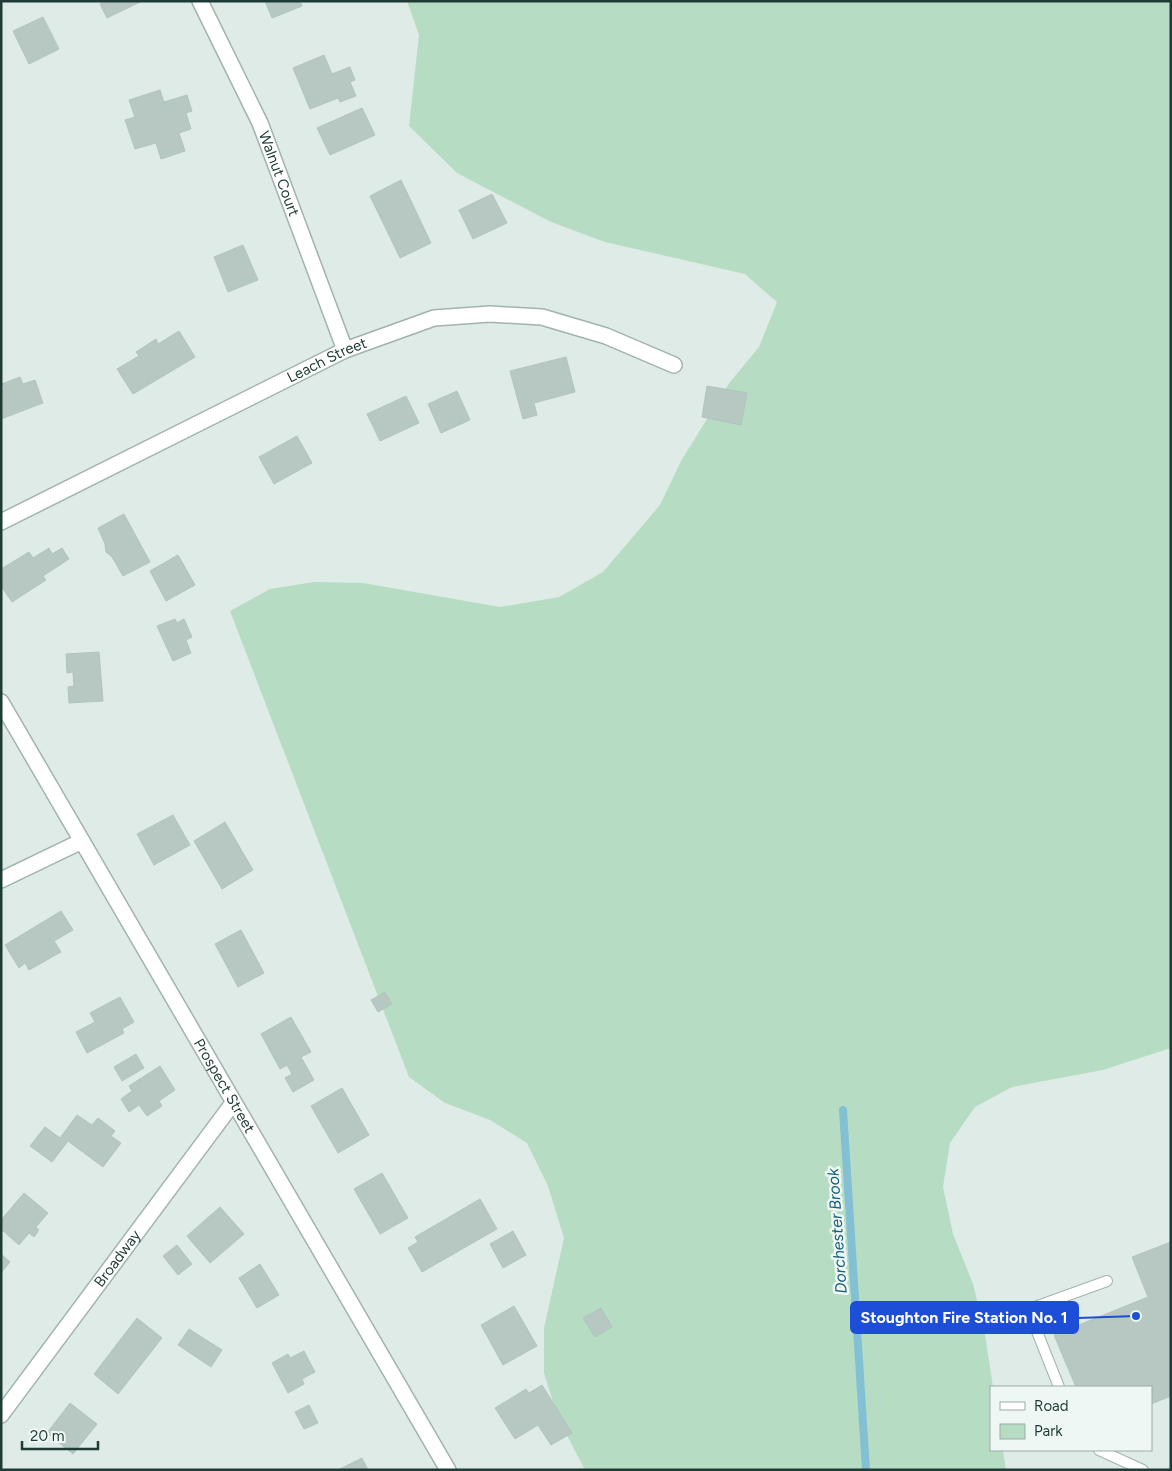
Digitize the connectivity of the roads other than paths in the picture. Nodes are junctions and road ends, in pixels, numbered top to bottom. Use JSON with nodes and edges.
{"nodes":[{"id":1,"x":200,"y":1,"type":"edge"},
{"id":2,"x":345,"y":350,"type":"junction"},
{"id":3,"x":674,"y":365,"type":"dead end"},
{"id":4,"x":1,"y":522,"type":"edge"},
{"id":5,"x":1,"y":702,"type":"edge"},
{"id":6,"x":82,"y":841,"type":"junction"},
{"id":7,"x":1,"y":880,"type":"edge"},
{"id":8,"x":233,"y":1103,"type":"junction"},
{"id":9,"x":1107,"y":1281,"type":"dead end"},
{"id":10,"x":1059,"y":1386,"type":"edge"},
{"id":11,"x":1,"y":1415,"type":"edge"},
{"id":12,"x":1102,"y":1451,"type":"edge"},
{"id":13,"x":448,"y":1470,"type":"edge"},
{"id":14,"x":1143,"y":1470,"type":"edge"}],
"edges":[{"from":1,"to":2,"type":"street","name":"Walnut Court"},
{"from":2,"to":3,"type":"street","name":"Leach Street"},
{"from":2,"to":4,"type":"street","name":"Leach Street"},
{"from":5,"to":6,"type":"street","name":"Prospect Street"},
{"from":6,"to":7,"type":"street"},
{"from":6,"to":8,"type":"street","name":"Prospect Street"},
{"from":8,"to":11,"type":"street","name":"Broadway"},
{"from":8,"to":13,"type":"street","name":"Prospect Street"},
{"from":9,"to":10,"type":"lane"},
{"from":12,"to":14,"type":"lane"}]}
